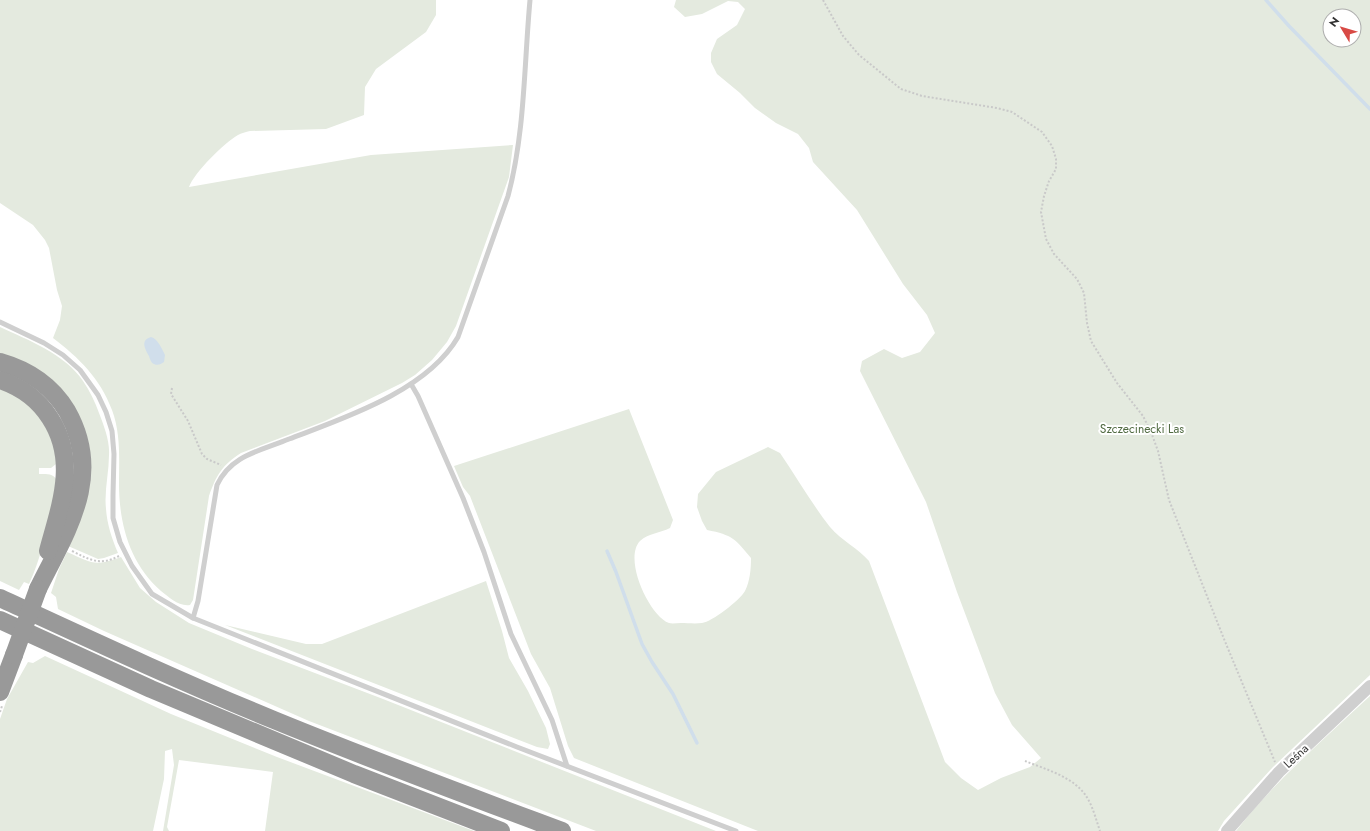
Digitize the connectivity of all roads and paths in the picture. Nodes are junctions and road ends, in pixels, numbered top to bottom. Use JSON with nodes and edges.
{"nodes":[{"id":1,"x":530,"y":0,"type":"edge"},
{"id":2,"x":823,"y":0,"type":"edge"},
{"id":3,"x":0,"y":322,"type":"edge"},
{"id":4,"x":0,"y":362,"type":"edge"},
{"id":5,"x":0,"y":380,"type":"edge"},
{"id":6,"x":411,"y":384,"type":"junction"},
{"id":7,"x":172,"y":388,"type":"dead end"},
{"id":8,"x":228,"y":468,"type":"junction"},
{"id":9,"x":66,"y":549,"type":"dead end"},
{"id":10,"x":126,"y":553,"type":"junction"},
{"id":11,"x":38,"y":589,"type":"junction"},
{"id":12,"x":0,"y":598,"type":"edge"},
{"id":13,"x":193,"y":618,"type":"junction"},
{"id":14,"x":0,"y":620,"type":"edge"},
{"id":15,"x":1370,"y":686,"type":"edge"},
{"id":16,"x":0,"y":692,"type":"edge"},
{"id":17,"x":1025,"y":761,"type":"dead end"},
{"id":18,"x":566,"y":766,"type":"junction"},
{"id":19,"x":1279,"y":772,"type":"junction"},
{"id":20,"x":501,"y":831,"type":"edge"},
{"id":21,"x":562,"y":831,"type":"edge"},
{"id":22,"x":736,"y":831,"type":"edge"},
{"id":23,"x":1100,"y":831,"type":"edge"},
{"id":24,"x":1227,"y":831,"type":"edge"}],
"edges":[{"from":1,"to":6,"type":"lane"},
{"from":2,"to":19,"type":"path"},
{"from":3,"to":10,"type":"lane"},
{"from":4,"to":11,"type":"highway"},
{"from":5,"to":11,"type":"highway"},
{"from":6,"to":8,"type":"lane"},
{"from":6,"to":18,"type":"lane"},
{"from":7,"to":8,"type":"path"},
{"from":8,"to":13,"type":"lane"},
{"from":9,"to":10,"type":"path"},
{"from":10,"to":13,"type":"lane"},
{"from":11,"to":16,"type":"highway","bridge":true},
{"from":12,"to":21,"type":"highway"},
{"from":13,"to":18,"type":"lane"},
{"from":14,"to":20,"type":"highway"},
{"from":15,"to":19,"type":"street","name":"Leśna"},
{"from":17,"to":23,"type":"path"},
{"from":18,"to":22,"type":"lane"},
{"from":19,"to":24,"type":"street","name":"Leśna"}]}
